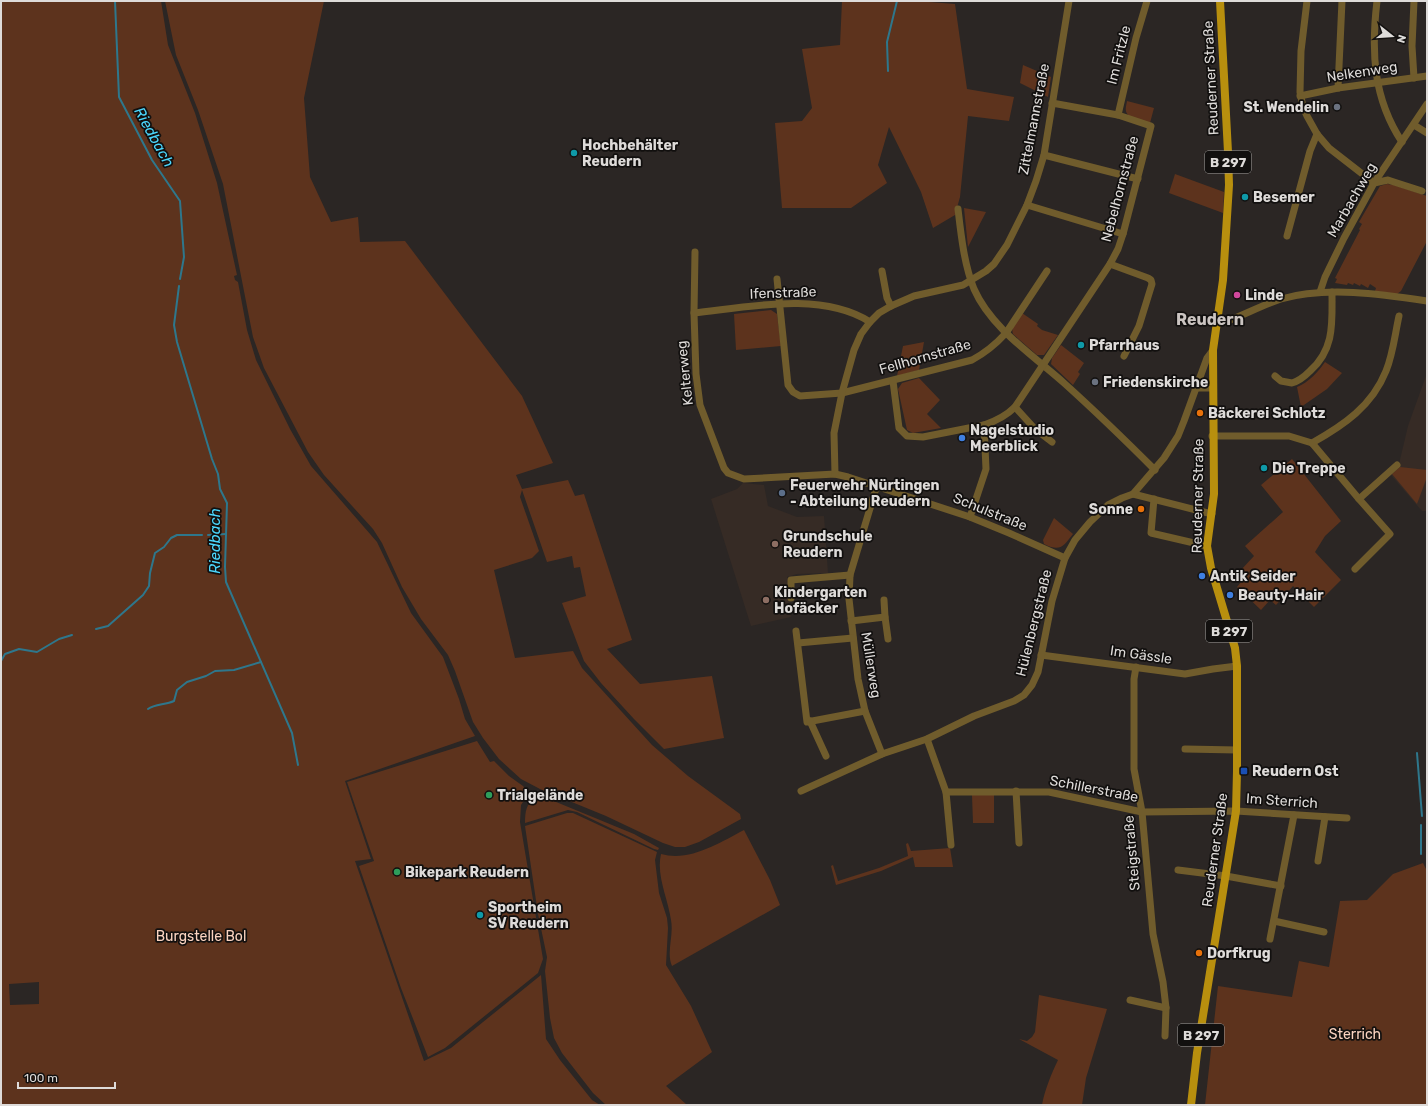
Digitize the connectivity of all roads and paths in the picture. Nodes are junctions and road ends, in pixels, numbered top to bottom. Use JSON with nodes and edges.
{"nodes":[{"id":1,"x":1069,"y":1,"type":"edge"},
{"id":2,"x":1147,"y":1,"type":"edge"},
{"id":3,"x":1220,"y":1,"type":"edge"},
{"id":4,"x":1307,"y":1,"type":"edge"},
{"id":5,"x":1342,"y":1,"type":"edge"},
{"id":6,"x":1377,"y":1,"type":"edge"},
{"id":7,"x":1414,"y":1,"type":"edge"},
{"id":8,"x":1427,"y":76,"type":"edge"},
{"id":9,"x":1414,"y":78,"type":"junction"},
{"id":10,"x":1376,"y":82,"type":"junction"},
{"id":11,"x":1338,"y":88,"type":"junction"},
{"id":12,"x":1300,"y":96,"type":"junction"},
{"id":13,"x":1052,"y":102,"type":"junction"},
{"id":14,"x":1427,"y":104,"type":"edge"},
{"id":15,"x":1118,"y":115,"type":"junction"},
{"id":16,"x":1414,"y":125,"type":"junction"},
{"id":17,"x":1427,"y":133,"type":"edge"},
{"id":18,"x":1317,"y":134,"type":"junction"},
{"id":19,"x":1402,"y":142,"type":"junction"},
{"id":20,"x":1044,"y":155,"type":"junction"},
{"id":21,"x":1138,"y":179,"type":"junction"},
{"id":22,"x":1374,"y":183,"type":"junction"},
{"id":23,"x":1422,"y":192,"type":"dead end"},
{"id":24,"x":1027,"y":205,"type":"junction"},
{"id":25,"x":958,"y":209,"type":"dead end"},
{"id":26,"x":1123,"y":234,"type":"junction"},
{"id":27,"x":1287,"y":236,"type":"dead end"},
{"id":28,"x":695,"y":252,"type":"dead end"},
{"id":29,"x":1110,"y":264,"type":"junction"},
{"id":30,"x":882,"y":271,"type":"dead end"},
{"id":31,"x":1047,"y":271,"type":"dead end"},
{"id":32,"x":777,"y":279,"type":"dead end"},
{"id":33,"x":971,"y":280,"type":"junction"},
{"id":34,"x":1320,"y":292,"type":"junction"},
{"id":35,"x":1332,"y":292,"type":"junction"},
{"id":36,"x":1427,"y":301,"type":"edge"},
{"id":37,"x":778,"y":304,"type":"junction"},
{"id":38,"x":891,"y":306,"type":"junction"},
{"id":39,"x":694,"y":313,"type":"junction"},
{"id":40,"x":1400,"y":316,"type":"dead end"},
{"id":41,"x":870,"y":322,"type":"junction"},
{"id":42,"x":1217,"y":322,"type":"junction"},
{"id":43,"x":1006,"y":333,"type":"junction"},
{"id":44,"x":1213,"y":350,"type":"junction"},
{"id":45,"x":1124,"y":356,"type":"dead end"},
{"id":46,"x":1043,"y":364,"type":"junction"},
{"id":47,"x":1275,"y":376,"type":"dead end"},
{"id":48,"x":893,"y":381,"type":"junction"},
{"id":49,"x":1195,"y":388,"type":"junction"},
{"id":50,"x":1212,"y":388,"type":"junction"},
{"id":51,"x":842,"y":393,"type":"junction"},
{"id":52,"x":1015,"y":407,"type":"junction"},
{"id":53,"x":984,"y":425,"type":"junction"},
{"id":54,"x":1212,"y":436,"type":"junction"},
{"id":55,"x":1052,"y":442,"type":"dead end"},
{"id":56,"x":1312,"y":443,"type":"junction"},
{"id":57,"x":1397,"y":465,"type":"dead end"},
{"id":58,"x":1155,"y":470,"type":"junction"},
{"id":59,"x":835,"y":474,"type":"junction"},
{"id":60,"x":739,"y":478,"type":"joint"},
{"id":61,"x":877,"y":485,"type":"junction"},
{"id":62,"x":1133,"y":494,"type":"junction"},
{"id":63,"x":1154,"y":499,"type":"junction"},
{"id":64,"x":1359,"y":499,"type":"junction"},
{"id":65,"x":1212,"y":514,"type":"junction"},
{"id":66,"x":970,"y":517,"type":"junction"},
{"id":67,"x":1207,"y":546,"type":"junction"},
{"id":68,"x":1065,"y":558,"type":"junction"},
{"id":69,"x":1354,"y":569,"type":"dead end"},
{"id":70,"x":850,"y":575,"type":"junction"},
{"id":71,"x":791,"y":598,"type":"dead end"},
{"id":72,"x":884,"y":600,"type":"dead end"},
{"id":73,"x":885,"y":617,"type":"junction"},
{"id":74,"x":851,"y":621,"type":"junction"},
{"id":75,"x":796,"y":631,"type":"dead end"},
{"id":76,"x":853,"y":638,"type":"junction"},
{"id":77,"x":888,"y":639,"type":"dead end"},
{"id":78,"x":798,"y":643,"type":"junction"},
{"id":79,"x":1041,"y":655,"type":"junction"},
{"id":80,"x":1237,"y":666,"type":"junction"},
{"id":81,"x":1136,"y":667,"type":"junction"},
{"id":82,"x":866,"y":711,"type":"junction"},
{"id":83,"x":810,"y":721,"type":"junction"},
{"id":84,"x":927,"y":739,"type":"junction"},
{"id":85,"x":1185,"y":749,"type":"dead end"},
{"id":86,"x":1237,"y":750,"type":"junction"},
{"id":87,"x":882,"y":754,"type":"junction"},
{"id":88,"x":826,"y":756,"type":"dead end"},
{"id":89,"x":801,"y":791,"type":"dead end"},
{"id":90,"x":1016,"y":791,"type":"junction"},
{"id":91,"x":946,"y":792,"type":"junction"},
{"id":92,"x":1236,"y":811,"type":"junction"},
{"id":93,"x":1142,"y":812,"type":"junction"},
{"id":94,"x":1294,"y":815,"type":"junction"},
{"id":95,"x":1325,"y":817,"type":"junction"},
{"id":96,"x":1347,"y":818,"type":"dead end"},
{"id":97,"x":1019,"y":843,"type":"dead end"},
{"id":98,"x":951,"y":845,"type":"dead end"},
{"id":99,"x":1318,"y":861,"type":"dead end"},
{"id":100,"x":1178,"y":870,"type":"dead end"},
{"id":101,"x":1226,"y":876,"type":"junction"},
{"id":102,"x":1281,"y":886,"type":"junction"},
{"id":103,"x":1274,"y":921,"type":"junction"},
{"id":104,"x":1324,"y":932,"type":"dead end"},
{"id":105,"x":1270,"y":940,"type":"dead end"},
{"id":106,"x":1130,"y":1000,"type":"dead end"},
{"id":107,"x":1166,"y":1008,"type":"junction"},
{"id":108,"x":1166,"y":1036,"type":"dead end"},
{"id":109,"x":1191,"y":1105,"type":"edge"}],
"edges":[{"from":1,"to":13,"type":"street","name":"Zittelmannstraße"},
{"from":2,"to":15,"type":"street","name":"Im Fritzle"},
{"from":3,"to":42,"type":"main road","name":"Reuderner Straße","number":"B 297"},
{"from":4,"to":12,"type":"street"},
{"from":5,"to":11,"type":"street"},
{"from":6,"to":10,"type":"street"},
{"from":7,"to":9,"type":"street"},
{"from":8,"to":9,"type":"street","name":"Nelkenweg"},
{"from":9,"to":10,"type":"street","name":"Nelkenweg"},
{"from":10,"to":11,"type":"street","name":"Nelkenweg"},
{"from":10,"to":19,"type":"street"},
{"from":11,"to":12,"type":"street","name":"Nelkenweg"},
{"from":12,"to":18,"type":"street"},
{"from":13,"to":15,"type":"street","name":"Nebelhornstraße"},
{"from":13,"to":20,"type":"street","name":"Zittelmannstraße"},
{"from":14,"to":16,"type":"street","name":"Marbachweg"},
{"from":15,"to":21,"type":"street","name":"Nebelhornstraße"},
{"from":16,"to":17,"type":"street"},
{"from":16,"to":19,"type":"street","name":"Marbachweg"},
{"from":18,"to":22,"type":"street"},
{"from":18,"to":27,"type":"street"},
{"from":19,"to":22,"type":"street","name":"Marbachweg"},
{"from":20,"to":21,"type":"street"},
{"from":20,"to":24,"type":"street","name":"Zittelmannstraße"},
{"from":21,"to":26,"type":"street","name":"Nebelhornstraße"},
{"from":22,"to":23,"type":"street"},
{"from":22,"to":34,"type":"street","name":"Marbachweg"},
{"from":24,"to":26,"type":"street"},
{"from":24,"to":33,"type":"street","name":"Zittelmannstraße"},
{"from":25,"to":33,"type":"street"},
{"from":26,"to":29,"type":"street","name":"Nebelhornstraße"},
{"from":28,"to":39,"type":"street","name":"Kelterweg"},
{"from":29,"to":45,"type":"street"},
{"from":29,"to":46,"type":"street","name":"Nebelhornstraße"},
{"from":30,"to":38,"type":"street"},
{"from":31,"to":43,"type":"street","name":"Fellhornstraße"},
{"from":32,"to":37,"type":"street","name":"Fellhornstraße"},
{"from":33,"to":38,"type":"street","name":"Zittelmannstraße"},
{"from":33,"to":43,"type":"street"},
{"from":34,"to":35,"type":"street"},
{"from":34,"to":42,"type":"street"},
{"from":35,"to":36,"type":"street"},
{"from":35,"to":47,"type":"street"},
{"from":37,"to":39,"type":"street","name":"Ifenstraße"},
{"from":37,"to":41,"type":"street","name":"Ifenstraße"},
{"from":37,"to":51,"type":"street","name":"Fellhornstraße"},
{"from":38,"to":41,"type":"street","name":"Zittelmannstraße"},
{"from":39,"to":60,"type":"street","name":"Kelterweg"},
{"from":40,"to":56,"type":"street"},
{"from":41,"to":51,"type":"street","name":"Zittelmannstraße"},
{"from":42,"to":44,"type":"main road","name":"Reuderner Straße","number":"B 297"},
{"from":43,"to":46,"type":"street"},
{"from":43,"to":48,"type":"street","name":"Fellhornstraße"},
{"from":44,"to":49,"type":"street","name":"Hülenbergstraße"},
{"from":44,"to":50,"type":"main road","name":"Reuderner Straße","number":"B 297"},
{"from":46,"to":52,"type":"street","name":"Nebelhornstraße"},
{"from":46,"to":58,"type":"street"},
{"from":48,"to":51,"type":"street","name":"Fellhornstraße"},
{"from":48,"to":53,"type":"street","name":"Nebelhornstraße"},
{"from":49,"to":50,"type":"street"},
{"from":49,"to":58,"type":"street","name":"Hülenbergstraße"},
{"from":50,"to":54,"type":"main road","name":"Reuderner Straße","number":"B 297"},
{"from":51,"to":59,"type":"street","name":"Zittelmannstraße"},
{"from":52,"to":53,"type":"street","name":"Nebelhornstraße"},
{"from":52,"to":55,"type":"street"},
{"from":53,"to":66,"type":"street"},
{"from":54,"to":56,"type":"street"},
{"from":54,"to":65,"type":"main road","name":"Reuderner Straße","number":"B 297"},
{"from":56,"to":64,"type":"street"},
{"from":57,"to":64,"type":"street"},
{"from":58,"to":62,"type":"street","name":"Hülenbergstraße"},
{"from":59,"to":60,"type":"street","name":"Schulstraße"},
{"from":59,"to":61,"type":"street","name":"Schulstraße"},
{"from":61,"to":66,"type":"street","name":"Schulstraße"},
{"from":61,"to":70,"type":"street","name":"Müllerweg"},
{"from":62,"to":63,"type":"street"},
{"from":62,"to":68,"type":"street","name":"Hülenbergstraße"},
{"from":63,"to":65,"type":"street"},
{"from":63,"to":67,"type":"street"},
{"from":64,"to":69,"type":"street"},
{"from":65,"to":67,"type":"main road","name":"Reuderner Straße","number":"B 297"},
{"from":66,"to":68,"type":"street","name":"Schulstraße"},
{"from":67,"to":80,"type":"main road","name":"Reuderner Straße","number":"B 297"},
{"from":68,"to":79,"type":"street","name":"Hülenbergstraße"},
{"from":70,"to":71,"type":"street"},
{"from":70,"to":74,"type":"street","name":"Müllerweg"},
{"from":72,"to":73,"type":"street"},
{"from":73,"to":74,"type":"street"},
{"from":73,"to":77,"type":"street"},
{"from":74,"to":76,"type":"street","name":"Müllerweg"},
{"from":75,"to":78,"type":"street"},
{"from":76,"to":78,"type":"street"},
{"from":76,"to":82,"type":"street","name":"Müllerweg"},
{"from":78,"to":83,"type":"street"},
{"from":79,"to":81,"type":"street","name":"Im Gässle"},
{"from":79,"to":84,"type":"street","name":"Hülenbergstraße"},
{"from":80,"to":81,"type":"street","name":"Im Gässle"},
{"from":80,"to":86,"type":"main road","name":"Reuderner Straße","number":"B 297"},
{"from":81,"to":93,"type":"street","name":"Steigstraße"},
{"from":82,"to":83,"type":"street"},
{"from":82,"to":87,"type":"street","name":"Müllerweg"},
{"from":83,"to":88,"type":"street"},
{"from":84,"to":87,"type":"street","name":"Hülenbergstraße"},
{"from":84,"to":91,"type":"street"},
{"from":85,"to":86,"type":"street"},
{"from":86,"to":92,"type":"main road","name":"Reuderner Straße","number":"B 297"},
{"from":87,"to":89,"type":"street","name":"Hülenbergstraße"},
{"from":90,"to":91,"type":"street","name":"Schillerstraße"},
{"from":90,"to":93,"type":"street","name":"Schillerstraße"},
{"from":90,"to":97,"type":"street"},
{"from":91,"to":98,"type":"street"},
{"from":92,"to":93,"type":"street","name":"Schillerstraße"},
{"from":92,"to":94,"type":"street","name":"Im Sterrich"},
{"from":92,"to":101,"type":"main road","name":"Reuderner Straße","number":"B 297"},
{"from":93,"to":107,"type":"street","name":"Steigstraße"},
{"from":94,"to":95,"type":"street","name":"Im Sterrich"},
{"from":94,"to":102,"type":"street"},
{"from":95,"to":96,"type":"street","name":"Im Sterrich"},
{"from":95,"to":99,"type":"street","name":"Im Sterrich"},
{"from":100,"to":101,"type":"street"},
{"from":101,"to":102,"type":"street"},
{"from":101,"to":109,"type":"main road","name":"Reuderner Straße","number":"B 297"},
{"from":102,"to":103,"type":"street"},
{"from":103,"to":104,"type":"street"},
{"from":103,"to":105,"type":"street"},
{"from":106,"to":107,"type":"street"},
{"from":107,"to":108,"type":"street","name":"Steigstraße"}]}
